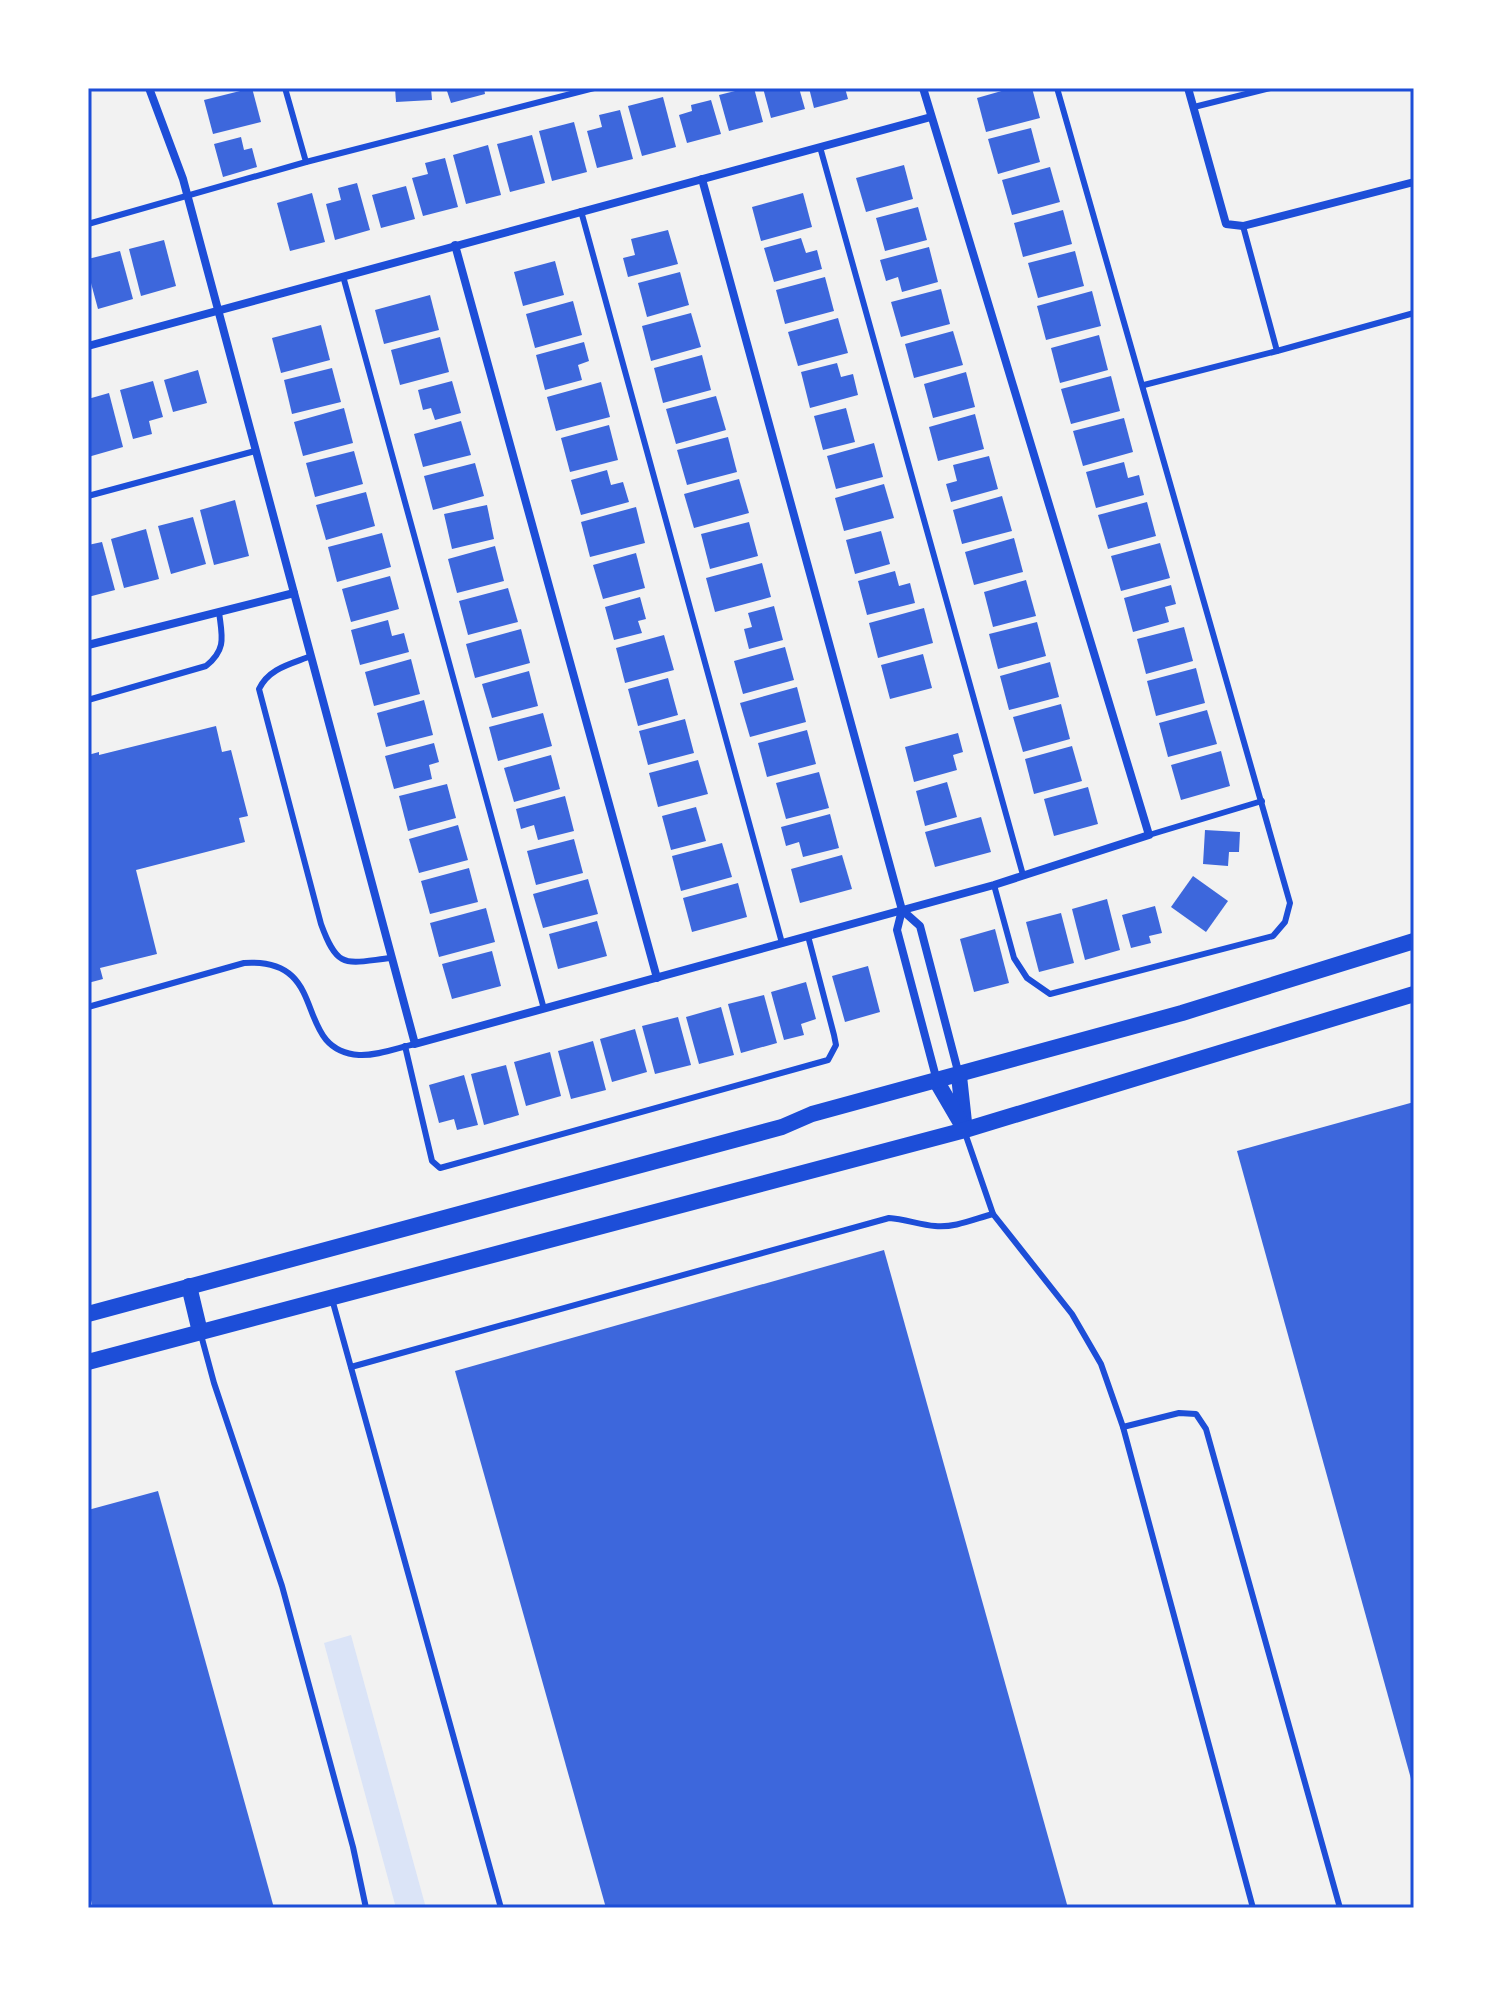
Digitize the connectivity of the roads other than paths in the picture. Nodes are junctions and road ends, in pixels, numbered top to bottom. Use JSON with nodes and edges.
{"nodes":[{"id":1,"x":149,"y":88,"type":"edge"},
{"id":2,"x":285,"y":88,"type":"edge"},
{"id":3,"x":594,"y":88,"type":"edge"},
{"id":4,"x":923,"y":88,"type":"edge"},
{"id":5,"x":1057,"y":88,"type":"edge"},
{"id":6,"x":1188,"y":88,"type":"edge"},
{"id":7,"x":1270,"y":88,"type":"edge"},
{"id":8,"x":1194,"y":107,"type":"junction"},
{"id":9,"x":931,"y":117,"type":"junction"},
{"id":10,"x":820,"y":147,"type":"junction"},
{"id":11,"x":306,"y":162,"type":"junction"},
{"id":12,"x":702,"y":179,"type":"junction"},
{"id":13,"x":1414,"y":182,"type":"edge"},
{"id":14,"x":187,"y":197,"type":"junction"},
{"id":15,"x":581,"y":211,"type":"junction"},
{"id":16,"x":88,"y":224,"type":"edge"},
{"id":17,"x":1243,"y":226,"type":"junction"},
{"id":18,"x":455,"y":245,"type":"junction"},
{"id":19,"x":343,"y":276,"type":"junction"},
{"id":20,"x":218,"y":311,"type":"junction"},
{"id":21,"x":1414,"y":313,"type":"edge"},
{"id":22,"x":88,"y":346,"type":"edge"},
{"id":23,"x":1277,"y":351,"type":"junction"},
{"id":24,"x":1144,"y":385,"type":"junction"},
{"id":25,"x":255,"y":451,"type":"junction"},
{"id":26,"x":88,"y":496,"type":"edge"},
{"id":27,"x":294,"y":593,"type":"junction"},
{"id":28,"x":219,"y":612,"type":"junction"},
{"id":29,"x":88,"y":645,"type":"edge"},
{"id":30,"x":311,"y":656,"type":"junction"},
{"id":31,"x":88,"y":700,"type":"edge"},
{"id":32,"x":1262,"y":801,"type":"junction"},
{"id":33,"x":1149,"y":835,"type":"junction"},
{"id":34,"x":1023,"y":875,"type":"junction"},
{"id":35,"x":994,"y":885,"type":"junction"},
{"id":36,"x":902,"y":910,"type":"junction"},
{"id":37,"x":808,"y":936,"type":"junction"},
{"id":38,"x":1414,"y":941,"type":"edge"},
{"id":39,"x":782,"y":943,"type":"junction"},
{"id":40,"x":391,"y":958,"type":"junction"},
{"id":41,"x":657,"y":978,"type":"junction"},
{"id":42,"x":1414,"y":994,"type":"edge"},
{"id":43,"x":88,"y":1007,"type":"edge"},
{"id":44,"x":544,"y":1009,"type":"junction"},
{"id":45,"x":410,"y":1045,"type":"junction"},
{"id":46,"x":959,"y":1076,"type":"junction"},
{"id":47,"x":937,"y":1082,"type":"junction"},
{"id":48,"x":965,"y":1130,"type":"junction"},
{"id":49,"x":993,"y":1214,"type":"junction"},
{"id":50,"x":189,"y":1286,"type":"junction"},
{"id":51,"x":332,"y":1297,"type":"junction"},
{"id":52,"x":88,"y":1314,"type":"edge"},
{"id":53,"x":200,"y":1332,"type":"junction"},
{"id":54,"x":88,"y":1362,"type":"edge"},
{"id":55,"x":351,"y":1367,"type":"junction"},
{"id":56,"x":1123,"y":1427,"type":"junction"},
{"id":57,"x":366,"y":1908,"type":"edge"},
{"id":58,"x":501,"y":1908,"type":"edge"},
{"id":59,"x":1253,"y":1908,"type":"edge"},
{"id":60,"x":1340,"y":1908,"type":"edge"}],
"edges":[{"from":1,"to":14,"type":"street"},
{"from":2,"to":11,"type":"lane"},
{"from":3,"to":11,"type":"lane"},
{"from":4,"to":9,"type":"street"},
{"from":5,"to":24,"type":"lane"},
{"from":6,"to":8,"type":"street"},
{"from":7,"to":8,"type":"lane"},
{"from":8,"to":17,"type":"street"},
{"from":9,"to":10,"type":"street"},
{"from":9,"to":33,"type":"street"},
{"from":10,"to":12,"type":"street"},
{"from":10,"to":34,"type":"lane"},
{"from":11,"to":14,"type":"lane"},
{"from":12,"to":15,"type":"street"},
{"from":12,"to":36,"type":"street"},
{"from":13,"to":17,"type":"street"},
{"from":14,"to":16,"type":"lane"},
{"from":14,"to":20,"type":"street"},
{"from":15,"to":18,"type":"street"},
{"from":15,"to":39,"type":"lane"},
{"from":17,"to":23,"type":"lane"},
{"from":18,"to":19,"type":"street"},
{"from":18,"to":41,"type":"street"},
{"from":19,"to":20,"type":"street"},
{"from":19,"to":44,"type":"lane"},
{"from":20,"to":22,"type":"street"},
{"from":20,"to":25,"type":"street"},
{"from":21,"to":23,"type":"lane"},
{"from":23,"to":24,"type":"lane"},
{"from":24,"to":32,"type":"lane"},
{"from":25,"to":26,"type":"lane"},
{"from":25,"to":27,"type":"street"},
{"from":27,"to":28,"type":"street"},
{"from":27,"to":30,"type":"street"},
{"from":28,"to":29,"type":"street"},
{"from":28,"to":31,"type":"lane"},
{"from":30,"to":40,"type":"street"},
{"from":30,"to":40,"type":"lane"},
{"from":32,"to":33,"type":"lane"},
{"from":32,"to":35,"type":"lane"},
{"from":33,"to":34,"type":"street"},
{"from":34,"to":35,"type":"street"},
{"from":35,"to":36,"type":"street"},
{"from":36,"to":37,"type":"street"},
{"from":36,"to":46,"type":"street"},
{"from":36,"to":47,"type":"street"},
{"from":37,"to":39,"type":"street"},
{"from":37,"to":45,"type":"lane"},
{"from":38,"to":46,"type":"main road"},
{"from":39,"to":41,"type":"street"},
{"from":40,"to":45,"type":"street"},
{"from":41,"to":44,"type":"street"},
{"from":42,"to":48,"type":"main road"},
{"from":43,"to":45,"type":"lane"},
{"from":44,"to":45,"type":"street"},
{"from":46,"to":47,"type":"main road"},
{"from":46,"to":48,"type":"main road"},
{"from":47,"to":48,"type":"main road"},
{"from":47,"to":50,"type":"main road"},
{"from":48,"to":49,"type":"lane"},
{"from":48,"to":51,"type":"main road"},
{"from":49,"to":55,"type":"lane"},
{"from":49,"to":56,"type":"lane"},
{"from":50,"to":52,"type":"main road"},
{"from":50,"to":53,"type":"main road"},
{"from":51,"to":53,"type":"main road"},
{"from":51,"to":55,"type":"lane"},
{"from":53,"to":54,"type":"main road"},
{"from":53,"to":57,"type":"lane"},
{"from":55,"to":58,"type":"lane"},
{"from":56,"to":59,"type":"lane"},
{"from":56,"to":60,"type":"lane"}]}
